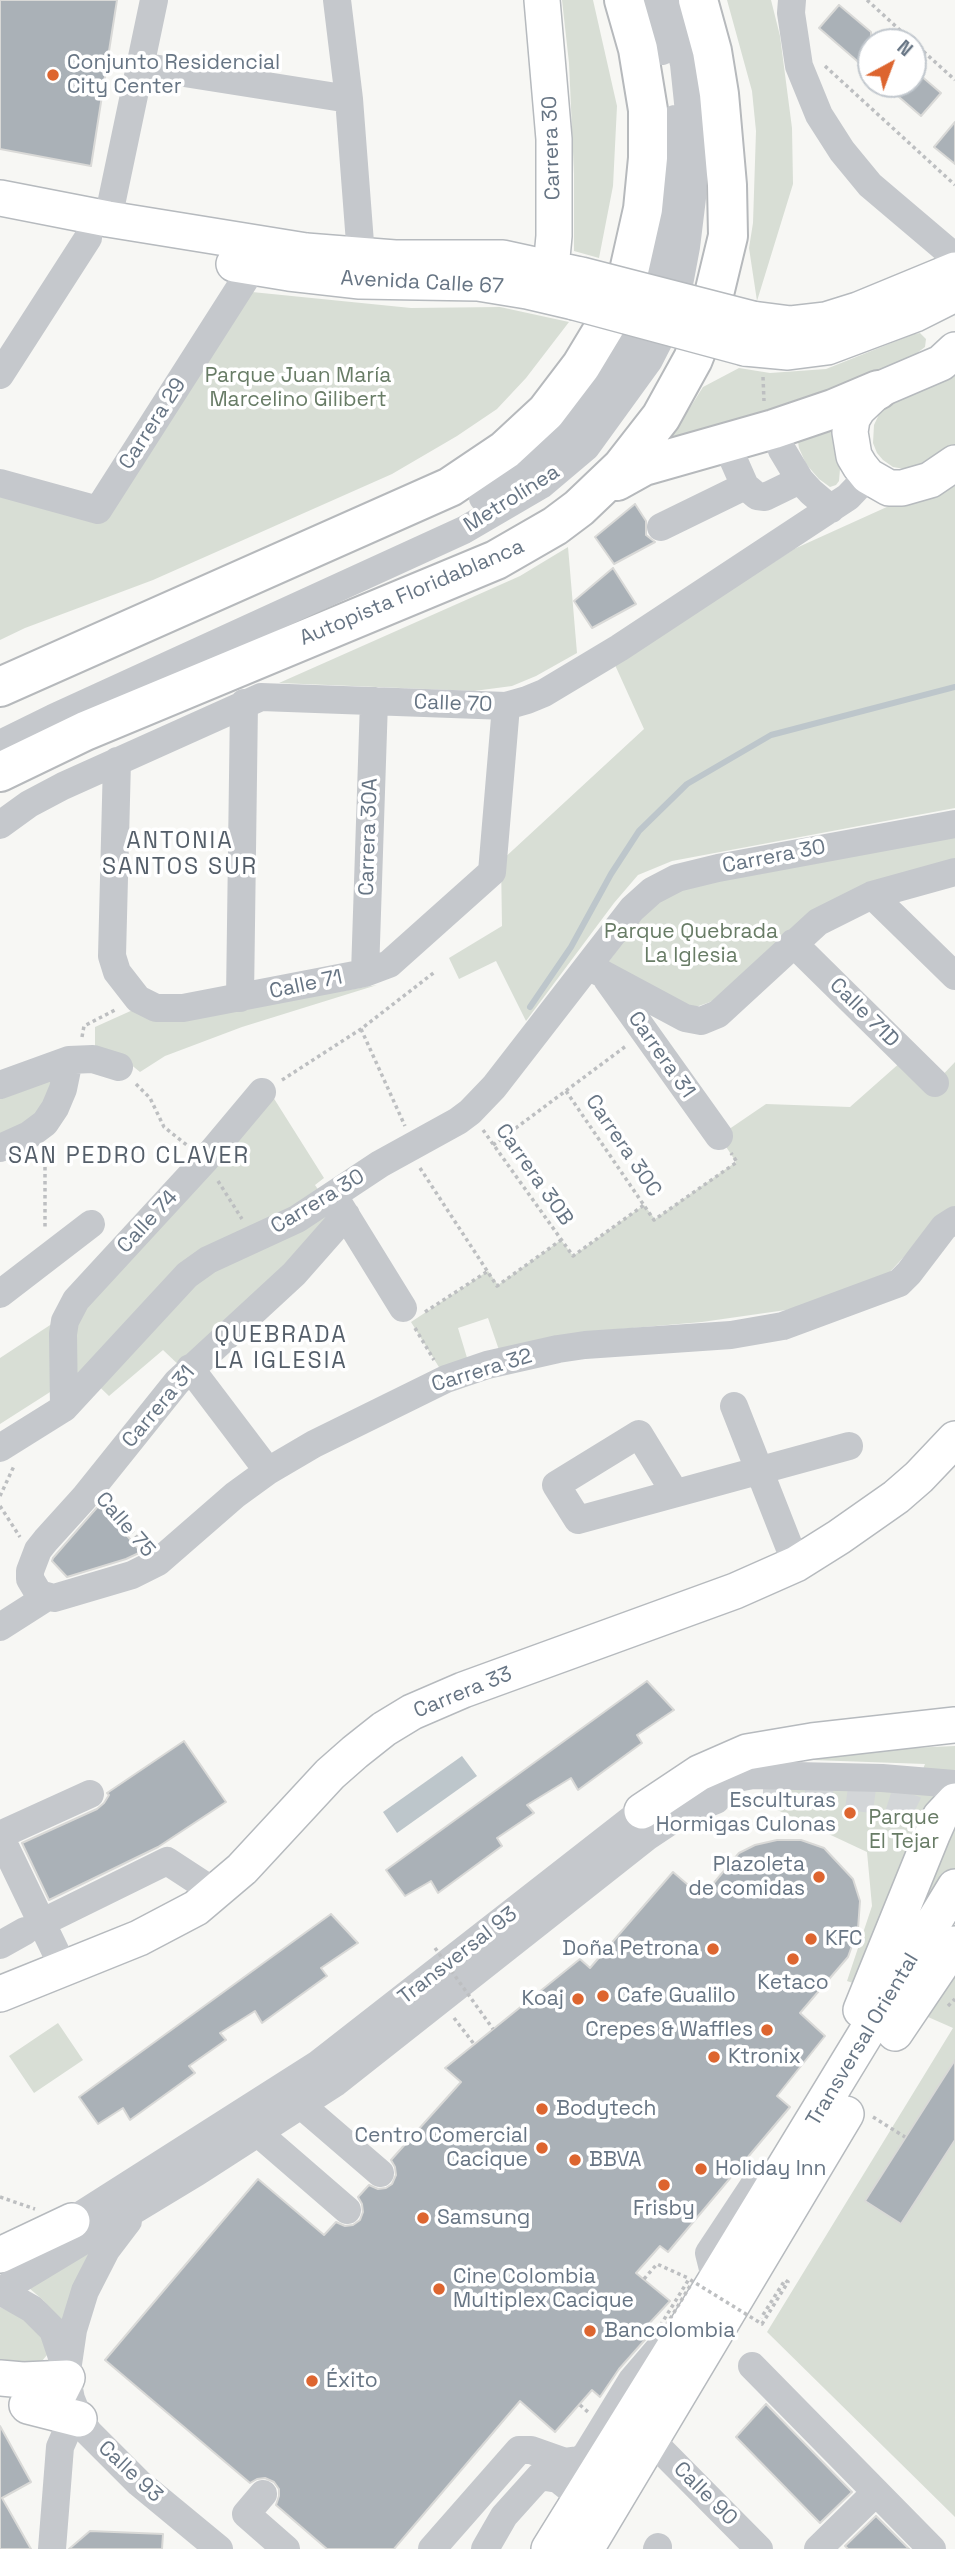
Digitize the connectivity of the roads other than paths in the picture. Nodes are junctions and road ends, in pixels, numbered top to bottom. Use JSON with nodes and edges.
{"nodes":[{"id":1,"x":153,"y":0,"type":"edge"},
{"id":2,"x":337,"y":0,"type":"edge"},
{"id":3,"x":542,"y":0,"type":"edge"},
{"id":4,"x":624,"y":0,"type":"edge"},
{"id":5,"x":649,"y":0,"type":"edge"},
{"id":6,"x":669,"y":0,"type":"edge"},
{"id":7,"x":698,"y":0,"type":"edge"},
{"id":8,"x":792,"y":0,"type":"edge"},
{"id":9,"x":140,"y":65,"type":"junction"},
{"id":10,"x":349,"y":99,"type":"junction"},
{"id":11,"x":0,"y":198,"type":"edge"},
{"id":12,"x":0,"y":222,"type":"edge"},
{"id":13,"x":98,"y":228,"type":"junction"},
{"id":14,"x":361,"y":256,"type":"junction"},
{"id":15,"x":955,"y":257,"type":"edge"},
{"id":16,"x":253,"y":267,"type":"junction"},
{"id":17,"x":955,"y":270,"type":"edge"},
{"id":18,"x":564,"y":286,"type":"junction"},
{"id":19,"x":955,"y":295,"type":"edge"},
{"id":20,"x":915,"y":314,"type":"junction"},
{"id":21,"x":753,"y":344,"type":"junction"},
{"id":22,"x":948,"y":356,"type":"edge"},
{"id":23,"x":0,"y":375,"type":"edge"},
{"id":24,"x":878,"y":390,"type":"junction"},
{"id":25,"x":770,"y":418,"type":"junction"},
{"id":26,"x":726,"y":443,"type":"junction"},
{"id":27,"x":955,"y":463,"type":"edge"},
{"id":28,"x":868,"y":477,"type":"junction"},
{"id":29,"x":800,"y":480,"type":"junction"},
{"id":30,"x":0,"y":483,"type":"edge"},
{"id":31,"x":745,"y":486,"type":"junction"},
{"id":32,"x":599,"y":490,"type":"junction"},
{"id":33,"x":831,"y":509,"type":"junction"},
{"id":34,"x":661,"y":527,"type":"dead end"},
{"id":35,"x":0,"y":687,"type":"edge"},
{"id":36,"x":374,"y":701,"type":"junction"},
{"id":37,"x":244,"y":703,"type":"junction"},
{"id":38,"x":506,"y":706,"type":"junction"},
{"id":39,"x":0,"y":723,"type":"edge"},
{"id":40,"x":0,"y":744,"type":"edge"},
{"id":41,"x":117,"y":761,"type":"junction"},
{"id":42,"x":0,"y":772,"type":"edge"},
{"id":43,"x":955,"y":824,"type":"edge"},
{"id":44,"x":0,"y":825,"type":"edge"},
{"id":45,"x":955,"y":872,"type":"edge"},
{"id":46,"x":872,"y":895,"type":"junction"},
{"id":47,"x":799,"y":938,"type":"junction"},
{"id":48,"x":596,"y":970,"type":"junction"},
{"id":49,"x":365,"y":972,"type":"junction"},
{"id":50,"x":955,"y":976,"type":"edge"},
{"id":51,"x":240,"y":998,"type":"junction"},
{"id":52,"x":74,"y":1059,"type":"junction"},
{"id":53,"x":119,"y":1068,"type":"dead end"},
{"id":54,"x":935,"y":1083,"type":"dead end"},
{"id":55,"x":0,"y":1085,"type":"edge"},
{"id":56,"x":262,"y":1092,"type":"road end"},
{"id":57,"x":719,"y":1136,"type":"road end"},
{"id":58,"x":0,"y":1149,"type":"edge"},
{"id":59,"x":340,"y":1205,"type":"junction"},
{"id":60,"x":955,"y":1220,"type":"edge"},
{"id":61,"x":91,"y":1224,"type":"dead end"},
{"id":62,"x":273,"y":1230,"type":"junction"},
{"id":63,"x":301,"y":1267,"type":"junction"},
{"id":64,"x":0,"y":1294,"type":"edge"},
{"id":65,"x":407,"y":1315,"type":"road end"},
{"id":66,"x":190,"y":1368,"type":"junction"},
{"id":67,"x":734,"y":1406,"type":"dead end"},
{"id":68,"x":64,"y":1408,"type":"junction"},
{"id":69,"x":955,"y":1439,"type":"edge"},
{"id":70,"x":849,"y":1446,"type":"dead end"},
{"id":71,"x":0,"y":1448,"type":"edge"},
{"id":72,"x":268,"y":1471,"type":"junction"},
{"id":73,"x":759,"y":1471,"type":"junction"},
{"id":74,"x":675,"y":1493,"type":"dead end"},
{"id":75,"x":793,"y":1559,"type":"junction"},
{"id":76,"x":38,"y":1581,"type":"junction"},
{"id":77,"x":0,"y":1627,"type":"edge"},
{"id":78,"x":955,"y":1724,"type":"edge"},
{"id":79,"x":955,"y":1784,"type":"edge"},
{"id":80,"x":763,"y":1792,"type":"tunnel mouth"},
{"id":81,"x":90,"y":1794,"type":"dead end"},
{"id":82,"x":955,"y":1801,"type":"edge"},
{"id":83,"x":642,"y":1811,"type":"junction"},
{"id":84,"x":0,"y":1836,"type":"edge"},
{"id":85,"x":0,"y":1881,"type":"edge"},
{"id":86,"x":955,"y":1887,"type":"edge"},
{"id":87,"x":216,"y":1893,"type":"junction"},
{"id":88,"x":33,"y":1927,"type":"junction"},
{"id":89,"x":955,"y":1944,"type":"edge"},
{"id":90,"x":0,"y":1945,"type":"edge"},
{"id":91,"x":55,"y":1971,"type":"junction"},
{"id":92,"x":0,"y":1994,"type":"edge"},
{"id":93,"x":824,"y":2104,"type":"junction"},
{"id":94,"x":301,"y":2105,"type":"junction"},
{"id":95,"x":258,"y":2133,"type":"junction"},
{"id":96,"x":380,"y":2173,"type":"dead end"},
{"id":97,"x":142,"y":2205,"type":"junction"},
{"id":98,"x":346,"y":2210,"type":"dead end"},
{"id":99,"x":72,"y":2221,"type":"junction"},
{"id":100,"x":0,"y":2255,"type":"edge"},
{"id":101,"x":0,"y":2267,"type":"edge"},
{"id":102,"x":700,"y":2285,"type":"junction"},
{"id":103,"x":0,"y":2291,"type":"edge"},
{"id":104,"x":752,"y":2366,"type":"dead end"},
{"id":105,"x":0,"y":2378,"type":"edge"},
{"id":106,"x":66,"y":2378,"type":"junction"},
{"id":107,"x":14,"y":2403,"type":"edge"},
{"id":108,"x":79,"y":2419,"type":"junction"},
{"id":109,"x":651,"y":2440,"type":"junction"},
{"id":110,"x":876,"y":2492,"type":"junction"},
{"id":111,"x":263,"y":2494,"type":"dead end"},
{"id":112,"x":580,"y":2500,"type":"junction"},
{"id":113,"x":752,"y":2546,"type":"edge"},
{"id":114,"x":52,"y":2549,"type":"edge"},
{"id":115,"x":219,"y":2549,"type":"edge"},
{"id":116,"x":286,"y":2549,"type":"edge"},
{"id":117,"x":432,"y":2549,"type":"edge"},
{"id":118,"x":485,"y":2549,"type":"edge"},
{"id":119,"x":549,"y":2549,"type":"edge"},
{"id":120,"x":586,"y":2549,"type":"edge"},
{"id":121,"x":818,"y":2549,"type":"edge"},
{"id":122,"x":932,"y":2549,"type":"edge"}],
"edges":[{"from":1,"to":9,"type":"street"},
{"from":2,"to":10,"type":"street"},
{"from":3,"to":18,"type":"main road","name":"Carrera 30"},
{"from":4,"to":35,"type":"highway"},
{"from":5,"to":39,"type":"street","name":"Metrolínea"},
{"from":6,"to":40,"type":"street","name":"Metrolínea"},
{"from":7,"to":32,"type":"highway","name":"Autopista Floridablanca"},
{"from":8,"to":15,"type":"street"},
{"from":9,"to":10,"type":"street"},
{"from":9,"to":13,"type":"street"},
{"from":10,"to":14,"type":"street"},
{"from":11,"to":13,"type":"main road","name":"Avenida Calle 67"},
{"from":12,"to":13,"type":"main road","name":"Avenida Calle 67"},
{"from":13,"to":14,"type":"main road","name":"Avenida Calle 67"},
{"from":13,"to":16,"type":"main road","name":"Avenida Calle 67"},
{"from":13,"to":23,"type":"street"},
{"from":14,"to":18,"type":"main road","name":"Avenida Calle 67"},
{"from":16,"to":18,"type":"main road","name":"Avenida Calle 67"},
{"from":16,"to":30,"type":"street","name":"Carrera 29"},
{"from":17,"to":21,"type":"main road","name":"Avenida Calle 67"},
{"from":18,"to":21,"type":"main road","name":"Avenida Calle 67","bridge":true},
{"from":19,"to":20,"type":"main road","name":"Avenida Calle 67"},
{"from":20,"to":21,"type":"main road","name":"Avenida Calle 67"},
{"from":20,"to":22,"type":"main road"},
{"from":22,"to":24,"type":"main road"},
{"from":24,"to":25,"type":"highway"},
{"from":24,"to":28,"type":"main road"},
{"from":25,"to":26,"type":"highway"},
{"from":25,"to":29,"type":"street"},
{"from":26,"to":31,"type":"street"},
{"from":26,"to":32,"type":"highway"},
{"from":27,"to":28,"type":"main road"},
{"from":28,"to":33,"type":"street","name":"Calle 70"},
{"from":29,"to":31,"type":"street"},
{"from":29,"to":33,"type":"street"},
{"from":31,"to":34,"type":"street"},
{"from":32,"to":42,"type":"highway","name":"Autopista Floridablanca"},
{"from":33,"to":38,"type":"street","name":"Calle 70"},
{"from":36,"to":37,"type":"street","name":"Calle 70"},
{"from":36,"to":38,"type":"street","name":"Calle 70"},
{"from":36,"to":49,"type":"street","name":"Carrera 30A"},
{"from":37,"to":41,"type":"street","name":"Calle 70"},
{"from":37,"to":51,"type":"street"},
{"from":38,"to":49,"type":"street","name":"Calle 71"},
{"from":41,"to":44,"type":"street","name":"Calle 70"},
{"from":41,"to":51,"type":"street","name":"Calle 71"},
{"from":43,"to":48,"type":"street","name":"Carrera 30"},
{"from":45,"to":46,"type":"street"},
{"from":46,"to":47,"type":"street"},
{"from":46,"to":50,"type":"street"},
{"from":47,"to":48,"type":"street"},
{"from":47,"to":54,"type":"street","name":"Calle 71D"},
{"from":48,"to":57,"type":"street","name":"Carrera 31"},
{"from":48,"to":59,"type":"street","name":"Carrera 30"},
{"from":49,"to":51,"type":"street","name":"Calle 71"},
{"from":52,"to":53,"type":"street"},
{"from":52,"to":55,"type":"street"},
{"from":52,"to":58,"type":"street"},
{"from":56,"to":68,"type":"street","name":"Calle 74"},
{"from":59,"to":62,"type":"street","name":"Carrera 30"},
{"from":59,"to":63,"type":"street","name":"Carrera 31"},
{"from":59,"to":65,"type":"street"},
{"from":60,"to":72,"type":"street","name":"Carrera 32"},
{"from":61,"to":64,"type":"street"},
{"from":62,"to":63,"type":"street"},
{"from":62,"to":68,"type":"street","name":"Carrera 30"},
{"from":63,"to":66,"type":"street","name":"Carrera 31"},
{"from":66,"to":72,"type":"street"},
{"from":66,"to":76,"type":"street","name":"Carrera 31"},
{"from":67,"to":73,"type":"street"},
{"from":68,"to":71,"type":"street","name":"Carrera 30"},
{"from":69,"to":75,"type":"main road","name":"Carrera 33"},
{"from":70,"to":73,"type":"street"},
{"from":72,"to":76,"type":"street","name":"Carrera 32"},
{"from":73,"to":74,"type":"street"},
{"from":73,"to":75,"type":"street"},
{"from":75,"to":87,"type":"main road","name":"Carrera 33"},
{"from":76,"to":77,"type":"street"},
{"from":78,"to":83,"type":"main road"},
{"from":79,"to":83,"type":"street","name":"Transversal 93"},
{"from":80,"to":94,"type":"street","name":"Transversal 93"},
{"from":81,"to":84,"type":"street"},
{"from":82,"to":93,"type":"main road"},
{"from":83,"to":99,"type":"street","name":"Transversal 93"},
{"from":84,"to":88,"type":"street"},
{"from":85,"to":88,"type":"street"},
{"from":86,"to":93,"type":"main road","name":"Transversal Oriental"},
{"from":87,"to":88,"type":"street"},
{"from":87,"to":91,"type":"main road","name":"Carrera 33"},
{"from":88,"to":90,"type":"street"},
{"from":88,"to":91,"type":"street"},
{"from":89,"to":109,"type":"main road","name":"Transversal Oriental"},
{"from":91,"to":92,"type":"main road","name":"Carrera 33"},
{"from":93,"to":102,"type":"main road","name":"Transversal Oriental"},
{"from":94,"to":95,"type":"street","name":"Transversal 93"},
{"from":94,"to":96,"type":"street"},
{"from":95,"to":97,"type":"street","name":"Transversal 93"},
{"from":95,"to":98,"type":"street"},
{"from":97,"to":103,"type":"street","name":"Transversal 93"},
{"from":97,"to":106,"type":"street","name":"Calle 93"},
{"from":99,"to":100,"type":"main road"},
{"from":99,"to":101,"type":"street","name":"Transversal 93"},
{"from":102,"to":112,"type":"main road","name":"Transversal Oriental"},
{"from":102,"to":117,"type":"street"},
{"from":103,"to":106,"type":"street","name":"Calle 93"},
{"from":104,"to":110,"type":"street"},
{"from":105,"to":106,"type":"main road"},
{"from":106,"to":107,"type":"main road"},
{"from":106,"to":108,"type":"street","name":"Calle 93"},
{"from":107,"to":108,"type":"main road"},
{"from":108,"to":114,"type":"street"},
{"from":108,"to":115,"type":"street","name":"Calle 93"},
{"from":109,"to":113,"type":"street","name":"Calle 90"},
{"from":109,"to":120,"type":"main road","name":"Transversal Oriental"},
{"from":110,"to":121,"type":"street"},
{"from":110,"to":122,"type":"street"},
{"from":111,"to":116,"type":"street"},
{"from":112,"to":118,"type":"street"},
{"from":112,"to":119,"type":"main road","name":"Transversal Oriental"}]}
